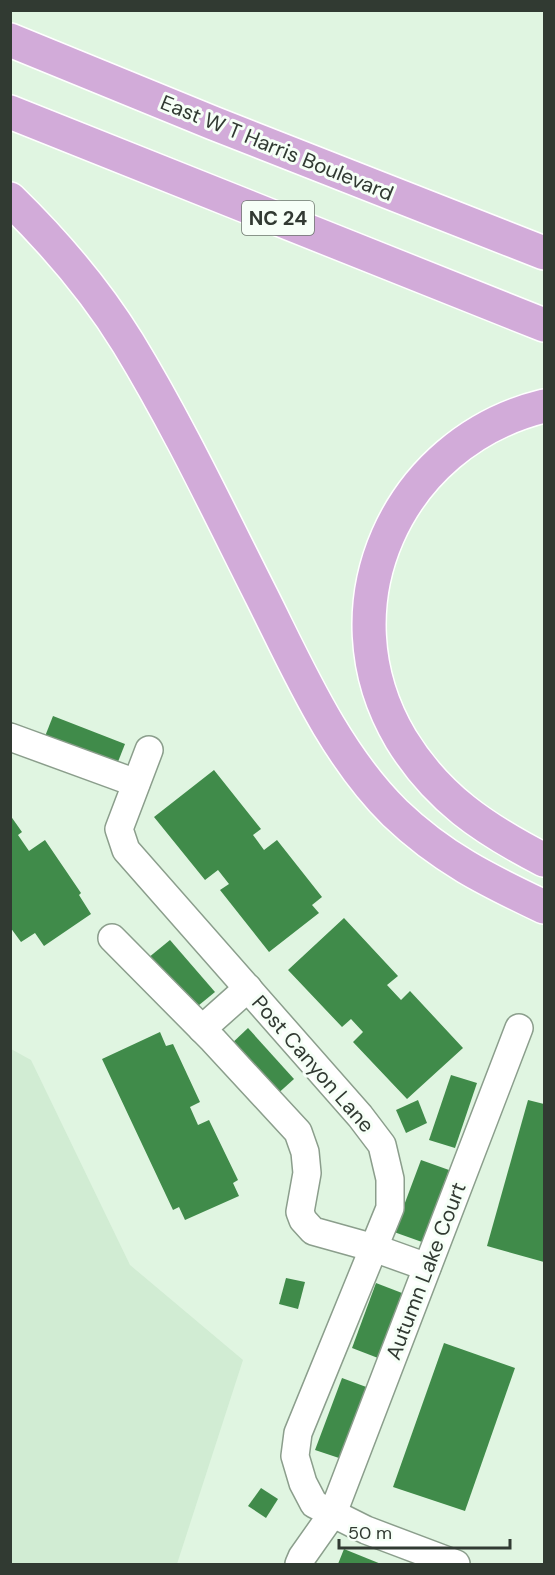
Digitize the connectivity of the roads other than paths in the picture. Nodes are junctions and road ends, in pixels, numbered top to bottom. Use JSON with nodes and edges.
{"nodes":[{"id":1,"x":10,"y":40,"type":"edge"},
{"id":2,"x":10,"y":112,"type":"edge"},
{"id":3,"x":10,"y":199,"type":"edge"},
{"id":4,"x":544,"y":253,"type":"edge"},
{"id":5,"x":544,"y":325,"type":"edge"},
{"id":6,"x":544,"y":406,"type":"edge"},
{"id":7,"x":10,"y":737,"type":"edge"},
{"id":8,"x":149,"y":750,"type":"dead end"},
{"id":9,"x":136,"y":783,"type":"junction"},
{"id":10,"x":544,"y":860,"type":"edge"},
{"id":11,"x":544,"y":907,"type":"edge"},
{"id":12,"x":112,"y":938,"type":"dead end"},
{"id":13,"x":248,"y":988,"type":"junction"},
{"id":14,"x":519,"y":1028,"type":"dead end"},
{"id":15,"x":202,"y":1029,"type":"junction"},
{"id":16,"x":374,"y":1248,"type":"junction"},
{"id":17,"x":427,"y":1267,"type":"junction"},
{"id":18,"x":333,"y":1513,"type":"junction"},
{"id":19,"x":299,"y":1564,"type":"edge"},
{"id":20,"x":456,"y":1564,"type":"edge"}],
"edges":[{"from":1,"to":4,"type":"main road","name":"East W T Harris Boulevard"},
{"from":2,"to":5,"type":"main road","number":"NC 24"},
{"from":3,"to":11,"type":"main road"},
{"from":6,"to":10,"type":"main road"},
{"from":7,"to":9,"type":"lane"},
{"from":8,"to":9,"type":"lane","name":"Post Canyon Lane"},
{"from":9,"to":13,"type":"lane","name":"Post Canyon Lane"},
{"from":12,"to":15,"type":"lane"},
{"from":13,"to":15,"type":"lane"},
{"from":13,"to":16,"type":"lane","name":"Post Canyon Lane"},
{"from":14,"to":17,"type":"lane","name":"Autumn Lake Court"},
{"from":15,"to":16,"type":"lane"},
{"from":16,"to":17,"type":"lane"},
{"from":16,"to":18,"type":"lane","name":"Post Canyon Lane"},
{"from":17,"to":18,"type":"lane","name":"Autumn Lake Court"},
{"from":18,"to":19,"type":"lane","name":"Autumn Lake Court"},
{"from":18,"to":20,"type":"lane","name":"Post Canyon Lane"}]}
